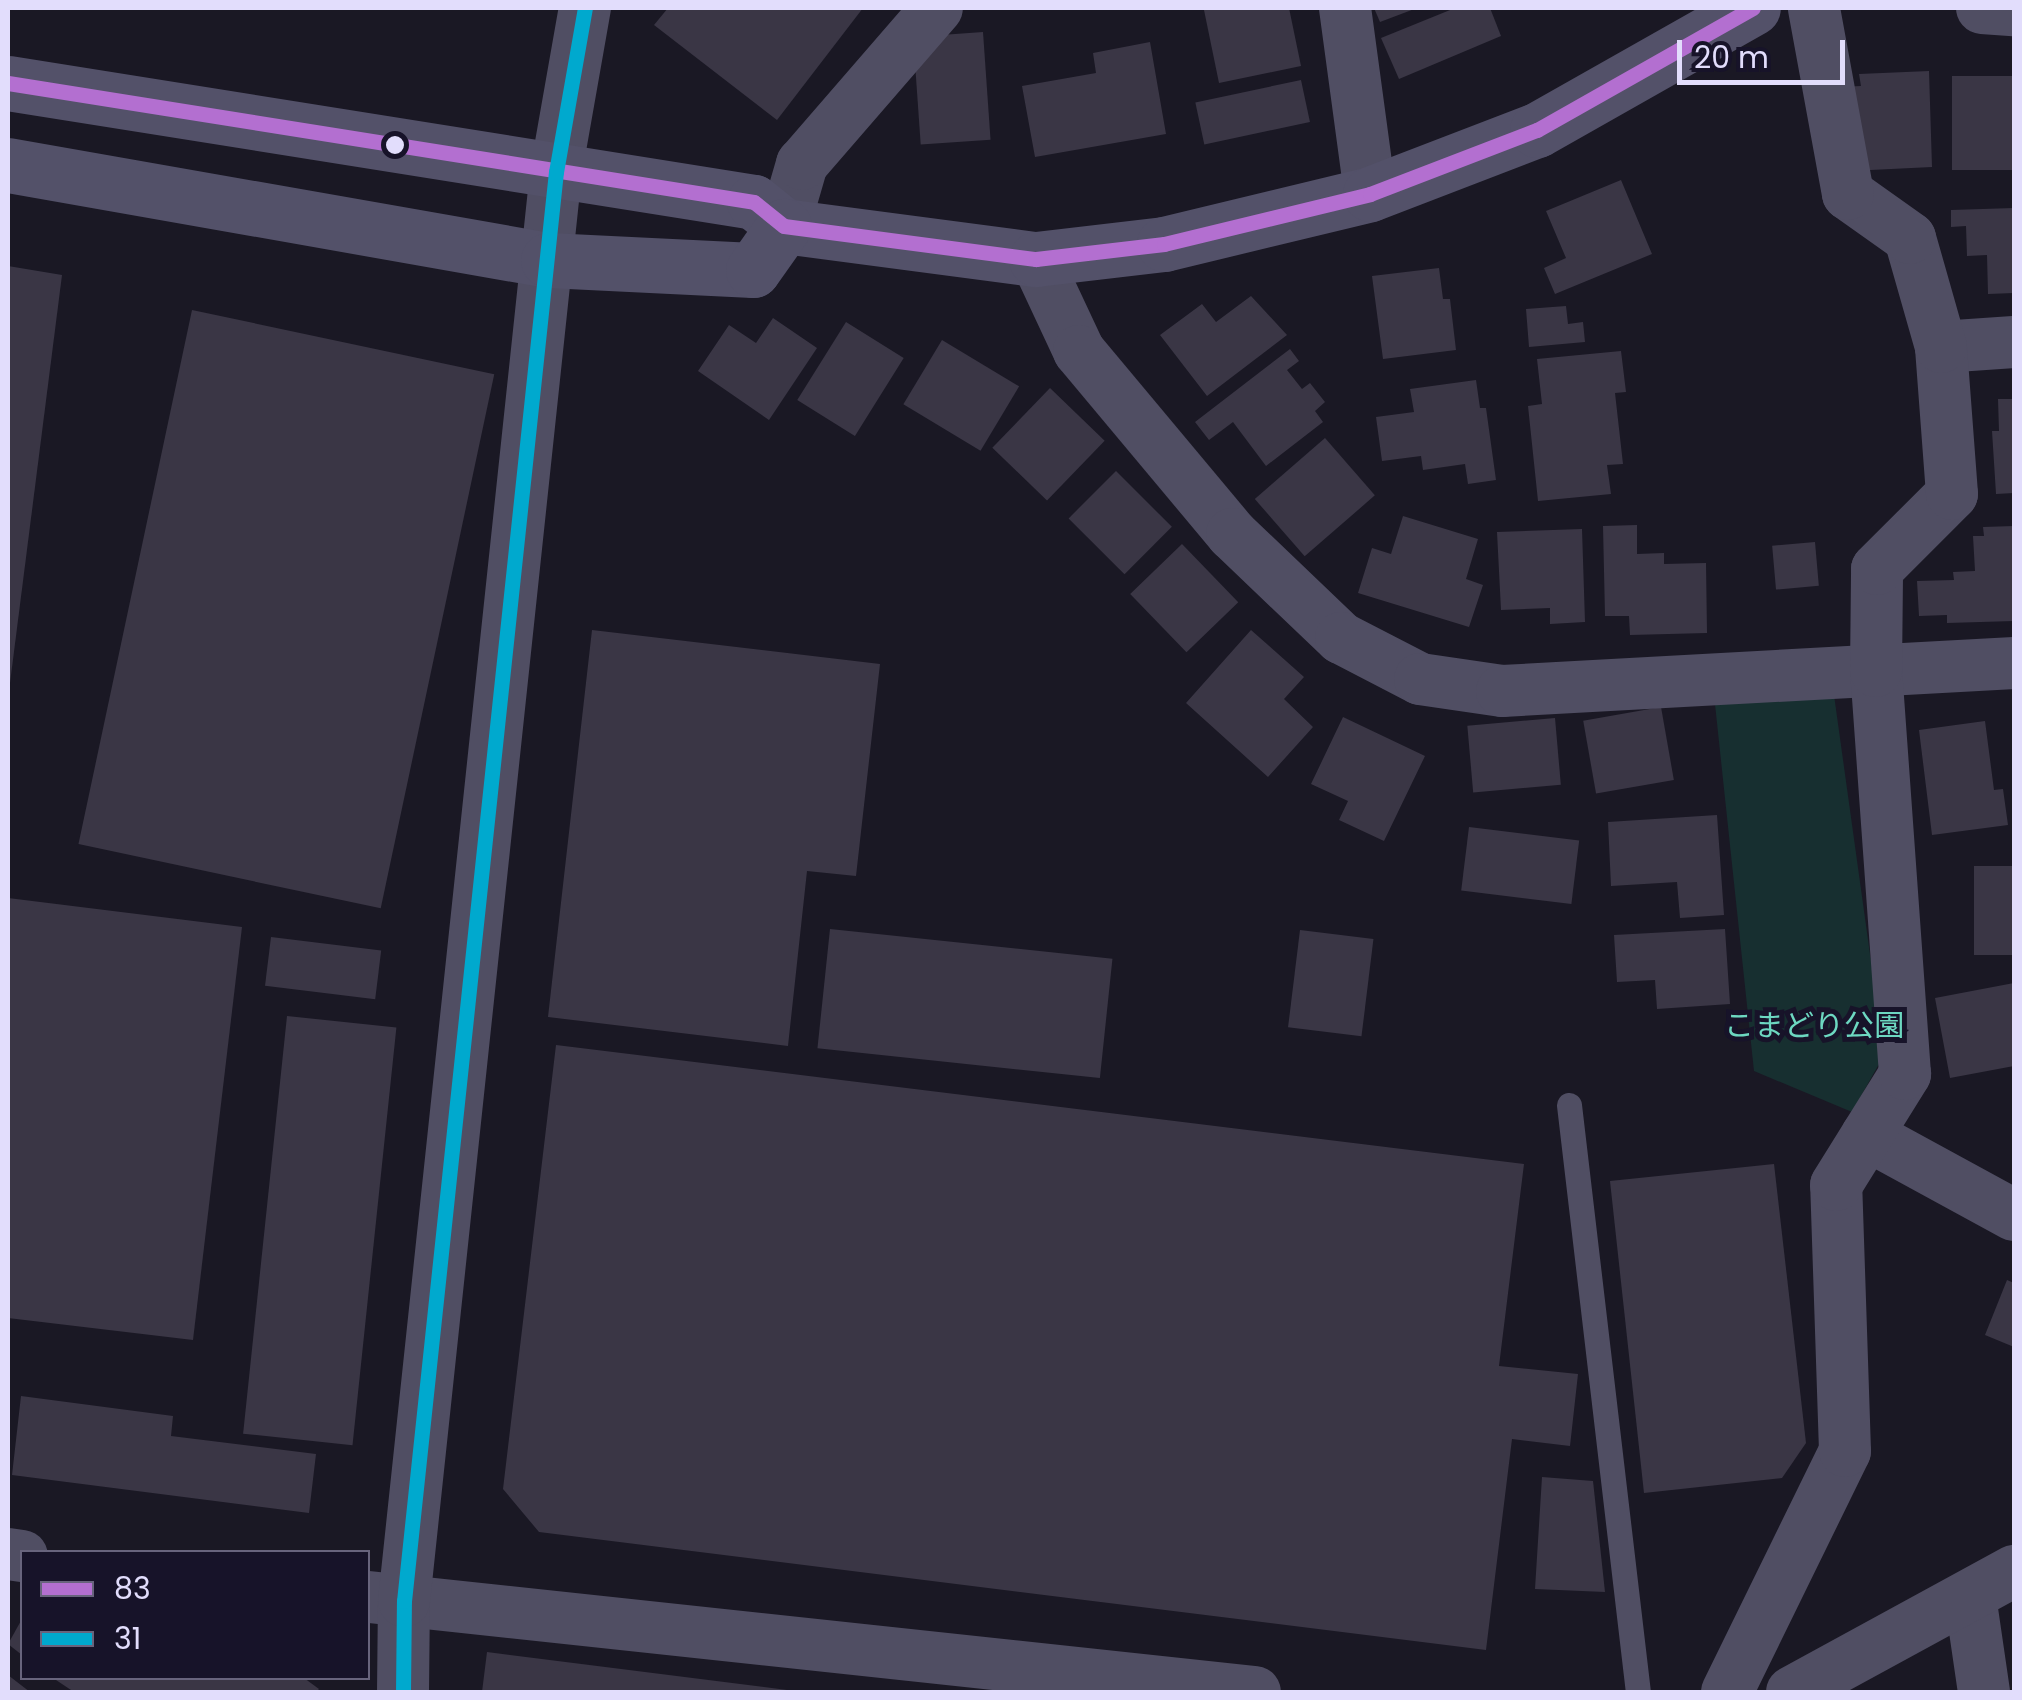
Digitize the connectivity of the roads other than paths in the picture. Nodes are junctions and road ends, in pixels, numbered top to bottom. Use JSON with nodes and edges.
{"nodes":[{"id":1,"x":585,"y":8,"type":"edge"},
{"id":2,"x":937,"y":8,"type":"edge"},
{"id":3,"x":1344,"y":8,"type":"edge"},
{"id":4,"x":1753,"y":8,"type":"edge"},
{"id":5,"x":1814,"y":8,"type":"edge"},
{"id":6,"x":1982,"y":8,"type":"edge"},
{"id":7,"x":2014,"y":10,"type":"edge"},
{"id":8,"x":8,"y":83,"type":"edge"},
{"id":9,"x":8,"y":165,"type":"edge"},
{"id":10,"x":556,"y":172,"type":"junction"},
{"id":11,"x":1370,"y":194,"type":"junction"},
{"id":12,"x":784,"y":226,"type":"junction"},
{"id":13,"x":548,"y":260,"type":"junction"},
{"id":14,"x":1036,"y":260,"type":"junction"},
{"id":15,"x":2014,"y":342,"type":"edge"},
{"id":16,"x":1941,"y":347,"type":"junction"},
{"id":17,"x":2014,"y":663,"type":"edge"},
{"id":18,"x":1876,"y":671,"type":"junction"},
{"id":19,"x":1569,"y":1105,"type":"dead end"},
{"id":20,"x":1868,"y":1135,"type":"junction"},
{"id":21,"x":2014,"y":1214,"type":"edge"},
{"id":22,"x":2014,"y":1571,"type":"edge"},
{"id":23,"x":1970,"y":1596,"type":"junction"},
{"id":24,"x":386,"y":1599,"type":"edge"},
{"id":25,"x":403,"y":1692,"type":"edge"},
{"id":26,"x":1255,"y":1692,"type":"edge"},
{"id":27,"x":1638,"y":1692,"type":"edge"},
{"id":28,"x":1727,"y":1692,"type":"edge"},
{"id":29,"x":1792,"y":1692,"type":"edge"},
{"id":30,"x":1984,"y":1692,"type":"edge"}],
"edges":[{"from":1,"to":10,"type":"street"},
{"from":2,"to":12,"type":"street"},
{"from":3,"to":11,"type":"street"},
{"from":4,"to":11,"type":"street"},
{"from":5,"to":16,"type":"street"},
{"from":6,"to":7,"type":"street"},
{"from":8,"to":10,"type":"street"},
{"from":9,"to":13,"type":"street"},
{"from":10,"to":12,"type":"street"},
{"from":10,"to":13,"type":"street"},
{"from":11,"to":14,"type":"street"},
{"from":12,"to":13,"type":"street"},
{"from":12,"to":14,"type":"street"},
{"from":13,"to":24,"type":"street"},
{"from":14,"to":18,"type":"street"},
{"from":15,"to":16,"type":"street"},
{"from":16,"to":18,"type":"street"},
{"from":17,"to":18,"type":"street"},
{"from":18,"to":20,"type":"street"},
{"from":19,"to":27,"type":"lane"},
{"from":20,"to":21,"type":"street"},
{"from":20,"to":28,"type":"street"},
{"from":22,"to":23,"type":"street"},
{"from":23,"to":29,"type":"street"},
{"from":23,"to":30,"type":"street"},
{"from":24,"to":25,"type":"street"},
{"from":24,"to":26,"type":"street"}]}
